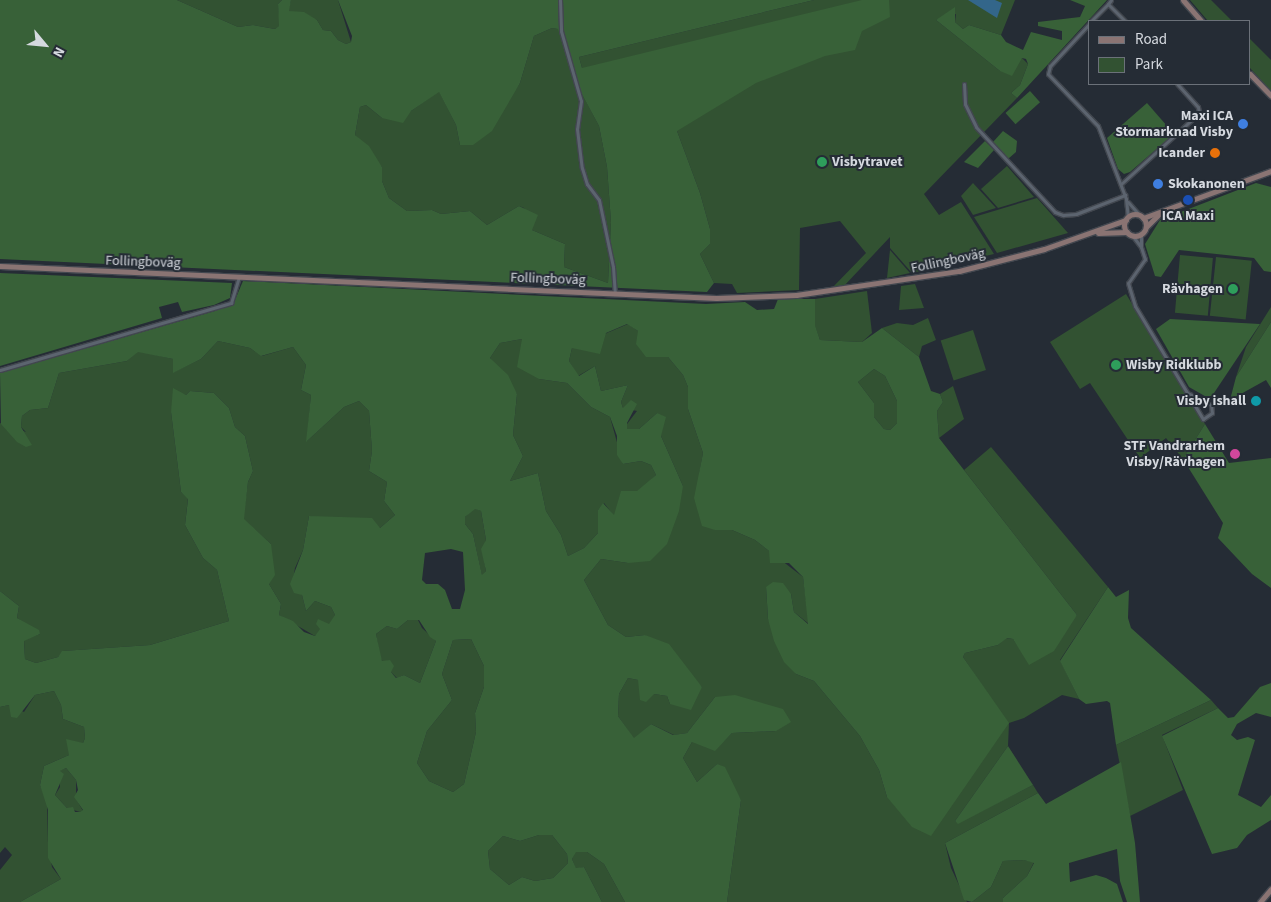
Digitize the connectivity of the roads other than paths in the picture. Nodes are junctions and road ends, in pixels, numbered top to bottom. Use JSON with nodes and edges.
{"nodes":[{"id":1,"x":560,"y":0,"type":"edge"},
{"id":2,"x":1111,"y":0,"type":"edge"},
{"id":3,"x":1183,"y":2,"type":"edge"},
{"id":4,"x":1108,"y":4,"type":"junction"},
{"id":5,"x":1093,"y":20,"type":"edge"},
{"id":6,"x":1124,"y":20,"type":"edge"},
{"id":7,"x":1200,"y":20,"type":"edge"},
{"id":8,"x":1088,"y":25,"type":"edge"},
{"id":9,"x":1251,"y":75,"type":"edge"},
{"id":10,"x":964,"y":84,"type":"dead end"},
{"id":11,"x":1178,"y":85,"type":"edge"},
{"id":12,"x":1271,"y":96,"type":"edge"},
{"id":13,"x":1271,"y":171,"type":"edge"},
{"id":14,"x":1121,"y":184,"type":"junction"},
{"id":15,"x":1126,"y":197,"type":"junction"},
{"id":16,"x":1170,"y":206,"type":"junction"},
{"id":17,"x":1141,"y":217,"type":"junction"},
{"id":18,"x":1127,"y":219,"type":"junction"},
{"id":19,"x":1145,"y":228,"type":"junction"},
{"id":20,"x":1088,"y":234,"type":"junction"},
{"id":21,"x":1129,"y":234,"type":"junction"},
{"id":22,"x":1141,"y":234,"type":"junction"},
{"id":23,"x":1141,"y":247,"type":"junction"},
{"id":24,"x":0,"y":266,"type":"edge"},
{"id":25,"x":239,"y":277,"type":"junction"},
{"id":26,"x":615,"y":293,"type":"junction"},
{"id":27,"x":0,"y":370,"type":"edge"},
{"id":28,"x":1189,"y":394,"type":"junction"},
{"id":29,"x":1271,"y":888,"type":"edge"},
{"id":30,"x":1260,"y":902,"type":"edge"}],
"edges":[{"from":1,"to":26,"type":"street"},
{"from":2,"to":4,"type":"street"},
{"from":3,"to":7,"type":"main road"},
{"from":4,"to":5,"type":"street"},
{"from":4,"to":6,"type":"street"},
{"from":8,"to":14,"type":"street"},
{"from":9,"to":12,"type":"main road"},
{"from":10,"to":15,"type":"street"},
{"from":11,"to":14,"type":"street"},
{"from":13,"to":16,"type":"main road"},
{"from":14,"to":15,"type":"street"},
{"from":15,"to":17,"type":"street"},
{"from":15,"to":18,"type":"street"},
{"from":16,"to":17,"type":"main road"},
{"from":16,"to":19,"type":"main road"},
{"from":17,"to":18,"type":"main road","name":"Follingboväg"},
{"from":17,"to":19,"type":"main road"},
{"from":18,"to":20,"type":"main road","name":"Follingboväg"},
{"from":18,"to":21,"type":"main road"},
{"from":19,"to":22,"type":"main road"},
{"from":20,"to":21,"type":"main road","name":"Follingboväg"},
{"from":20,"to":26,"type":"main road","name":"Follingboväg"},
{"from":21,"to":22,"type":"main road","name":"Follingboväg"},
{"from":21,"to":23,"type":"street"},
{"from":22,"to":23,"type":"street"},
{"from":23,"to":28,"type":"street"},
{"from":24,"to":25,"type":"main road","name":"Follingboväg"},
{"from":25,"to":26,"type":"main road","name":"Follingboväg"},
{"from":25,"to":27,"type":"street"},
{"from":28,"to":28,"type":"street"},
{"from":29,"to":30,"type":"main road"}]}
